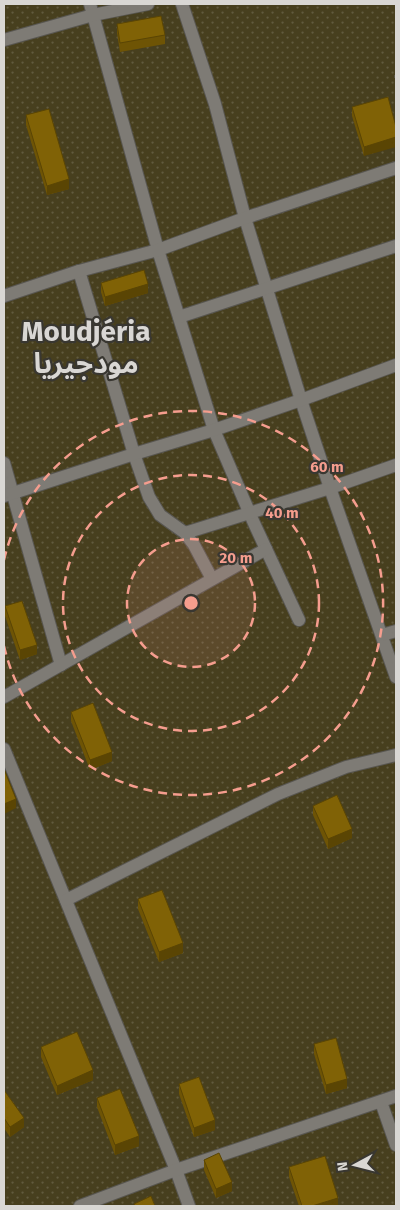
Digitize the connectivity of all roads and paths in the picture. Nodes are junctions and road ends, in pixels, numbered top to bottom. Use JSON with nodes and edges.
{"nodes":[{"id":1,"x":148,"y":4,"type":"edge"},
{"id":2,"x":182,"y":4,"type":"edge"},
{"id":3,"x":91,"y":9,"type":"edge"},
{"id":4,"x":4,"y":40,"type":"edge"},
{"id":5,"x":396,"y":168,"type":"edge"},
{"id":6,"x":245,"y":218,"type":"junction"},
{"id":7,"x":396,"y":246,"type":"edge"},
{"id":8,"x":158,"y":250,"type":"junction"},
{"id":9,"x":79,"y":271,"type":"junction"},
{"id":10,"x":267,"y":288,"type":"junction"},
{"id":11,"x":4,"y":296,"type":"edge"},
{"id":12,"x":179,"y":318,"type":"junction"},
{"id":13,"x":396,"y":365,"type":"edge"},
{"id":14,"x":301,"y":400,"type":"junction"},
{"id":15,"x":214,"y":430,"type":"junction"},
{"id":16,"x":134,"y":454,"type":"junction"},
{"id":17,"x":4,"y":463,"type":"edge"},
{"id":18,"x":396,"y":465,"type":"edge"},
{"id":19,"x":330,"y":488,"type":"junction"},
{"id":20,"x":8,"y":495,"type":"edge"},
{"id":21,"x":250,"y":512,"type":"junction"},
{"id":22,"x":185,"y":533,"type":"junction"},
{"id":23,"x":266,"y":549,"type":"junction"},
{"id":24,"x":212,"y":579,"type":"junction"},
{"id":25,"x":299,"y":620,"type":"dead end"},
{"id":26,"x":396,"y":631,"type":"edge"},
{"id":27,"x":382,"y":635,"type":"junction"},
{"id":28,"x":61,"y":665,"type":"junction"},
{"id":29,"x":396,"y":677,"type":"edge"},
{"id":30,"x":4,"y":697,"type":"edge"},
{"id":31,"x":4,"y":749,"type":"edge"},
{"id":32,"x":396,"y":755,"type":"edge"},
{"id":33,"x":66,"y":900,"type":"junction"},
{"id":34,"x":396,"y":1096,"type":"edge"},
{"id":35,"x":381,"y":1102,"type":"junction"},
{"id":36,"x":396,"y":1145,"type":"edge"},
{"id":37,"x":176,"y":1170,"type":"junction"},
{"id":38,"x":80,"y":1206,"type":"edge"},
{"id":39,"x":189,"y":1206,"type":"edge"}],
"edges":[{"from":1,"to":3,"type":"street"},
{"from":2,"to":6,"type":"street"},
{"from":3,"to":4,"type":"street"},
{"from":3,"to":8,"type":"street"},
{"from":5,"to":6,"type":"street"},
{"from":6,"to":8,"type":"street"},
{"from":6,"to":10,"type":"street"},
{"from":7,"to":10,"type":"street"},
{"from":8,"to":9,"type":"street"},
{"from":8,"to":12,"type":"street"},
{"from":9,"to":11,"type":"street"},
{"from":9,"to":16,"type":"street"},
{"from":10,"to":12,"type":"street"},
{"from":10,"to":14,"type":"street"},
{"from":12,"to":15,"type":"street"},
{"from":13,"to":14,"type":"street"},
{"from":14,"to":15,"type":"street"},
{"from":14,"to":19,"type":"street"},
{"from":15,"to":16,"type":"street"},
{"from":15,"to":21,"type":"street"},
{"from":16,"to":20,"type":"street"},
{"from":16,"to":22,"type":"street"},
{"from":17,"to":20,"type":"street"},
{"from":18,"to":19,"type":"street"},
{"from":19,"to":21,"type":"street"},
{"from":19,"to":27,"type":"street"},
{"from":20,"to":28,"type":"street"},
{"from":21,"to":22,"type":"street"},
{"from":21,"to":23,"type":"street"},
{"from":22,"to":24,"type":"street"},
{"from":23,"to":24,"type":"street"},
{"from":23,"to":25,"type":"street"},
{"from":24,"to":28,"type":"street"},
{"from":26,"to":27,"type":"street"},
{"from":27,"to":29,"type":"street"},
{"from":28,"to":30,"type":"street"},
{"from":31,"to":33,"type":"street"},
{"from":32,"to":33,"type":"street"},
{"from":33,"to":37,"type":"street"},
{"from":34,"to":35,"type":"street"},
{"from":35,"to":36,"type":"street"},
{"from":35,"to":37,"type":"street"},
{"from":37,"to":38,"type":"street"},
{"from":37,"to":39,"type":"street"}]}
